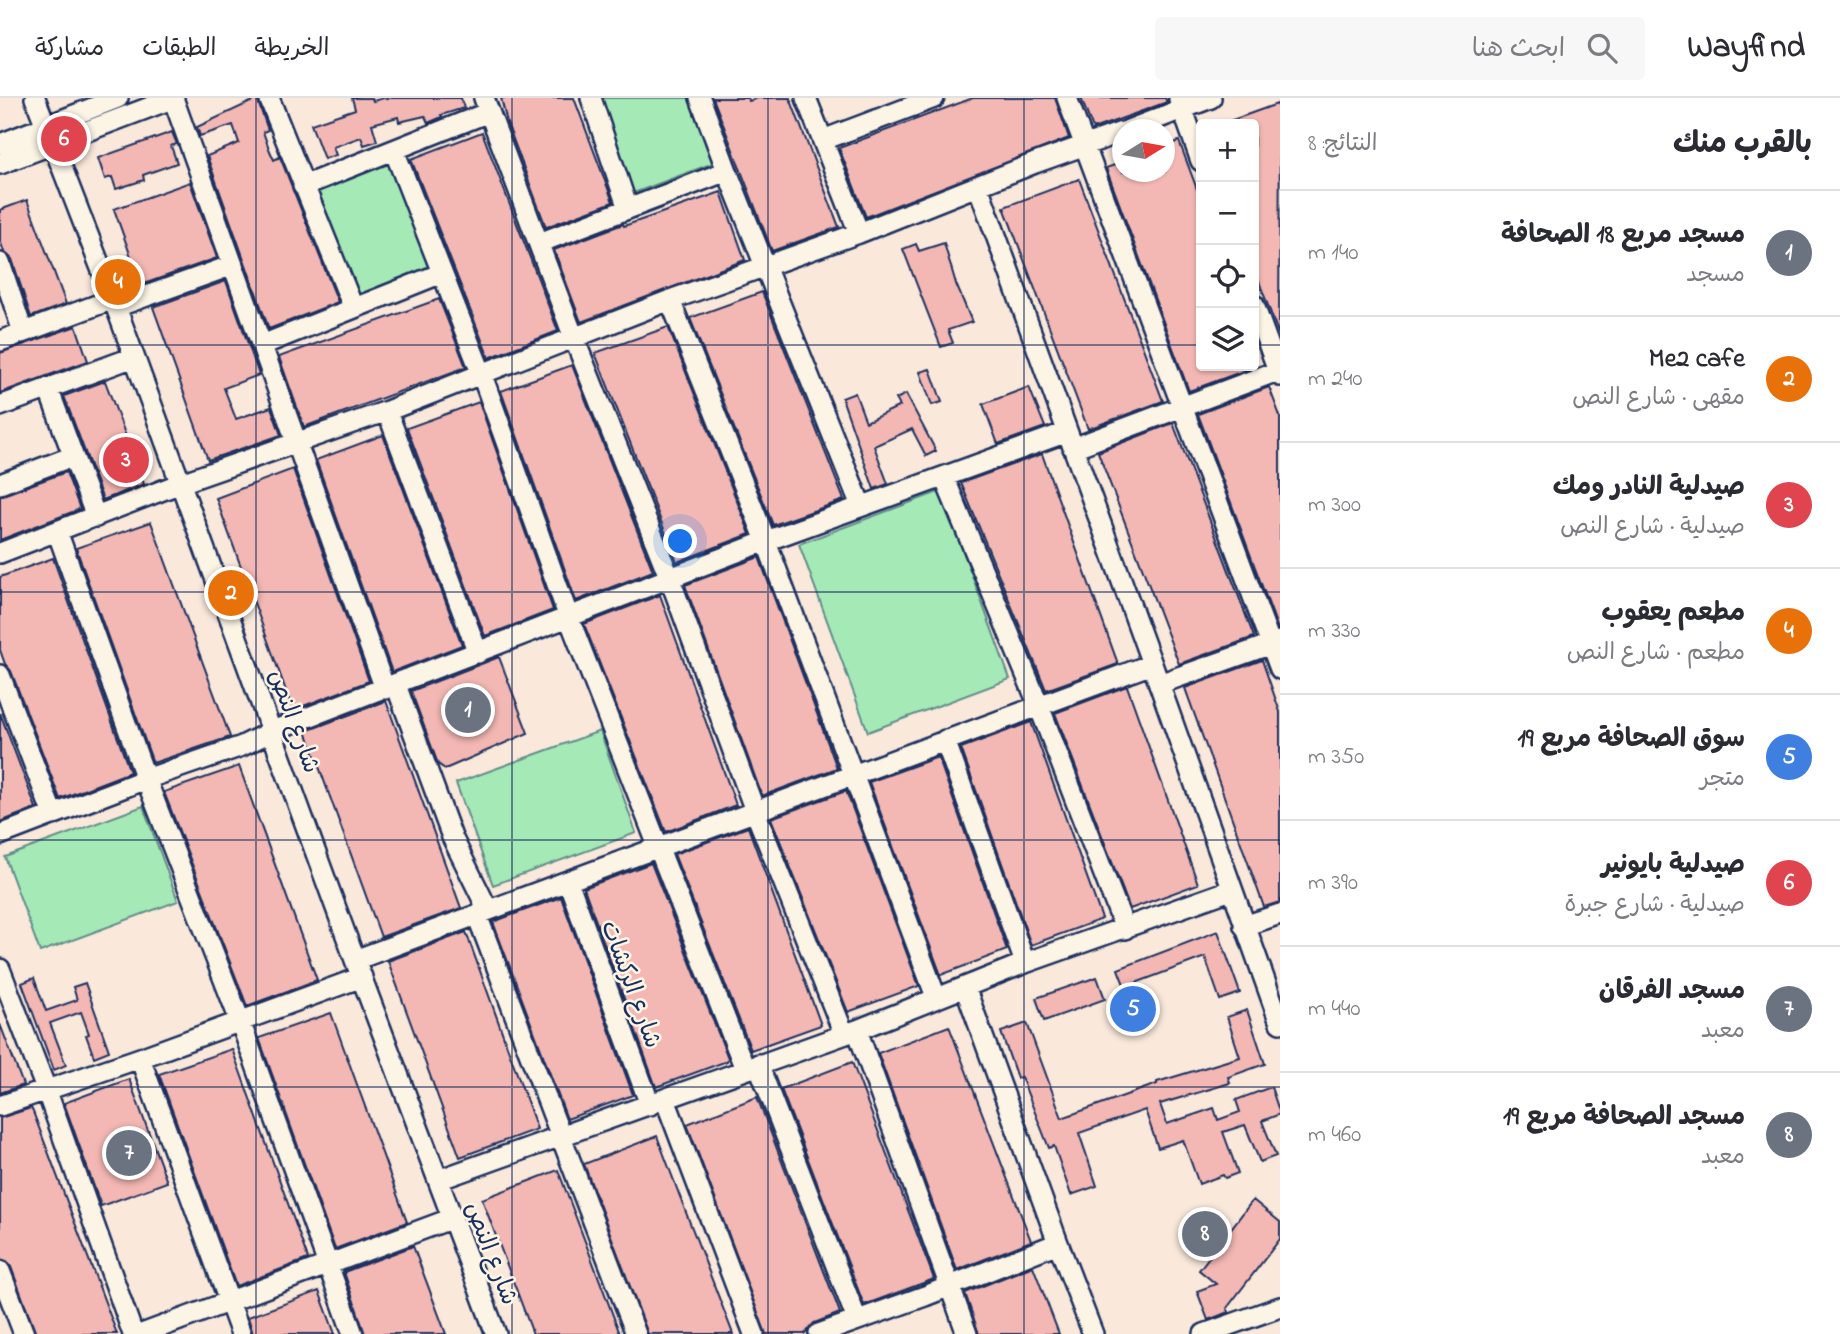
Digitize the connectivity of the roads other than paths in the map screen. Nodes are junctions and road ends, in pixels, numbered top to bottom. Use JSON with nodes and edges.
{"nodes":[{"id":1,"x":35,"y":98,"type":"edge"},
{"id":2,"x":118,"y":98,"type":"edge"},
{"id":3,"x":174,"y":98,"type":"edge"},
{"id":4,"x":269,"y":98,"type":"edge"},
{"id":5,"x":591,"y":98,"type":"edge"},
{"id":6,"x":700,"y":98,"type":"edge"},
{"id":7,"x":806,"y":98,"type":"edge"},
{"id":8,"x":934,"y":98,"type":"edge"},
{"id":9,"x":1068,"y":98,"type":"edge"},
{"id":10,"x":1211,"y":98,"type":"edge"},
{"id":11,"x":906,"y":103,"type":"edge"},
{"id":12,"x":1180,"y":103,"type":"edge"},
{"id":13,"x":487,"y":105,"type":"edge"},
{"id":14,"x":1149,"y":119,"type":"edge"},
{"id":15,"x":49,"y":135,"type":"junction"},
{"id":16,"x":1112,"y":136,"type":"edge"},
{"id":17,"x":823,"y":140,"type":"junction"},
{"id":18,"x":0,"y":144,"type":"edge"},
{"id":19,"x":1086,"y":145,"type":"junction"},
{"id":20,"x":1196,"y":147,"type":"edge"},
{"id":21,"x":394,"y":150,"type":"junction"},
{"id":22,"x":0,"y":164,"type":"edge"},
{"id":23,"x":727,"y":171,"type":"junction"},
{"id":24,"x":303,"y":186,"type":"junction"},
{"id":25,"x":978,"y":186,"type":"junction"},
{"id":26,"x":628,"y":209,"type":"junction"},
{"id":27,"x":859,"y":233,"type":"junction"},
{"id":28,"x":539,"y":243,"type":"junction"},
{"id":29,"x":233,"y":265,"type":"junction"},
{"id":30,"x":0,"y":266,"type":"edge"},
{"id":31,"x":765,"y":267,"type":"junction"},
{"id":32,"x":442,"y":273,"type":"junction"},
{"id":33,"x":670,"y":300,"type":"junction"},
{"id":34,"x":114,"y":303,"type":"junction"},
{"id":35,"x":353,"y":307,"type":"junction"},
{"id":36,"x":1255,"y":308,"type":"edge"},
{"id":37,"x":23,"y":332,"type":"junction"},
{"id":38,"x":574,"y":338,"type":"junction"},
{"id":39,"x":0,"y":341,"type":"edge"},
{"id":40,"x":262,"y":345,"type":"junction"},
{"id":41,"x":134,"y":356,"type":"junction"},
{"id":42,"x":1279,"y":372,"type":"edge"},
{"id":43,"x":482,"y":374,"type":"junction"},
{"id":44,"x":48,"y":388,"type":"junction"},
{"id":45,"x":0,"y":406,"type":"edge"},
{"id":46,"x":1181,"y":407,"type":"junction"},
{"id":47,"x":387,"y":411,"type":"junction"},
{"id":48,"x":1070,"y":440,"type":"junction"},
{"id":49,"x":298,"y":442,"type":"junction"},
{"id":50,"x":73,"y":456,"type":"junction"},
{"id":51,"x":944,"y":477,"type":"junction"},
{"id":52,"x":181,"y":483,"type":"junction"},
{"id":53,"x":0,"y":484,"type":"edge"},
{"id":54,"x":861,"y":506,"type":"junction"},
{"id":55,"x":96,"y":517,"type":"junction"},
{"id":56,"x":57,"y":531,"type":"junction"},
{"id":57,"x":766,"y":541,"type":"junction"},
{"id":58,"x":0,"y":553,"type":"edge"},
{"id":59,"x":670,"y":579,"type":"junction"},
{"id":60,"x":569,"y":618,"type":"junction"},
{"id":61,"x":1275,"y":643,"type":"edge"},
{"id":62,"x":478,"y":653,"type":"junction"},
{"id":63,"x":1153,"y":664,"type":"junction"},
{"id":64,"x":1280,"y":669,"type":"edge"},
{"id":65,"x":0,"y":675,"type":"edge"},
{"id":66,"x":1159,"y":684,"type":"junction"},
{"id":67,"x":390,"y":687,"type":"junction"},
{"id":68,"x":1039,"y":706,"type":"junction"},
{"id":69,"x":272,"y":731,"type":"junction"},
{"id":70,"x":945,"y":740,"type":"junction"},
{"id":71,"x":851,"y":775,"type":"junction"},
{"id":72,"x":146,"y":779,"type":"junction"},
{"id":73,"x":755,"y":811,"type":"junction"},
{"id":74,"x":53,"y":815,"type":"junction"},
{"id":75,"x":0,"y":835,"type":"edge"},
{"id":76,"x":660,"y":846,"type":"junction"},
{"id":77,"x":568,"y":881,"type":"junction"},
{"id":78,"x":1231,"y":890,"type":"junction"},
{"id":79,"x":482,"y":912,"type":"junction"},
{"id":80,"x":1280,"y":914,"type":"edge"},
{"id":81,"x":1244,"y":926,"type":"junction"},
{"id":82,"x":1125,"y":929,"type":"junction"},
{"id":83,"x":1025,"y":963,"type":"junction"},
{"id":84,"x":0,"y":969,"type":"edge"},
{"id":85,"x":358,"y":969,"type":"junction"},
{"id":86,"x":965,"y":987,"type":"junction"},
{"id":87,"x":936,"y":997,"type":"junction"},
{"id":88,"x":240,"y":1021,"type":"junction"},
{"id":89,"x":1280,"y":1023,"type":"edge"},
{"id":90,"x":850,"y":1032,"type":"junction"},
{"id":91,"x":140,"y":1058,"type":"junction"},
{"id":92,"x":751,"y":1067,"type":"junction"},
{"id":93,"x":46,"y":1089,"type":"junction"},
{"id":94,"x":657,"y":1102,"type":"junction"},
{"id":95,"x":0,"y":1106,"type":"edge"},
{"id":96,"x":562,"y":1136,"type":"junction"},
{"id":97,"x":438,"y":1180,"type":"junction"},
{"id":98,"x":453,"y":1218,"type":"junction"},
{"id":99,"x":1058,"y":1243,"type":"junction"},
{"id":100,"x":327,"y":1265,"type":"junction"},
{"id":101,"x":0,"y":1271,"type":"edge"},
{"id":102,"x":950,"y":1286,"type":"junction"},
{"id":103,"x":229,"y":1301,"type":"junction"},
{"id":104,"x":1280,"y":1307,"type":"edge"},
{"id":105,"x":857,"y":1320,"type":"junction"},
{"id":106,"x":24,"y":1334,"type":"edge"},
{"id":107,"x":133,"y":1334,"type":"edge"},
{"id":108,"x":142,"y":1334,"type":"edge"},
{"id":109,"x":241,"y":1334,"type":"edge"},
{"id":110,"x":353,"y":1334,"type":"edge"},
{"id":111,"x":496,"y":1334,"type":"edge"},
{"id":112,"x":636,"y":1334,"type":"edge"},
{"id":113,"x":754,"y":1334,"type":"edge"},
{"id":114,"x":819,"y":1334,"type":"edge"},
{"id":115,"x":967,"y":1334,"type":"edge"},
{"id":116,"x":1093,"y":1334,"type":"edge"},
{"id":117,"x":1204,"y":1334,"type":"edge"}],
"edges":[{"from":1,"to":15,"type":"street","name":"شارع النص"},
{"from":2,"to":15,"type":"street"},
{"from":3,"to":15,"type":"street"},
{"from":3,"to":29,"type":"street"},
{"from":4,"to":24,"type":"street"},
{"from":5,"to":26,"type":"street"},
{"from":6,"to":23,"type":"street"},
{"from":7,"to":17,"type":"street"},
{"from":8,"to":11,"type":"street"},
{"from":9,"to":19,"type":"street"},
{"from":10,"to":12,"type":"street"},
{"from":11,"to":17,"type":"street"},
{"from":12,"to":14,"type":"street"},
{"from":12,"to":20,"type":"street"},
{"from":13,"to":21,"type":"street"},
{"from":13,"to":28,"type":"street"},
{"from":15,"to":18,"type":"street"},
{"from":15,"to":22,"type":"street"},
{"from":15,"to":34,"type":"street","name":"شارع النص"},
{"from":16,"to":19,"type":"street"},
{"from":17,"to":27,"type":"street"},
{"from":19,"to":25,"type":"street"},
{"from":19,"to":46,"type":"street"},
{"from":21,"to":24,"type":"street"},
{"from":21,"to":32,"type":"street"},
{"from":23,"to":26,"type":"street"},
{"from":23,"to":31,"type":"street"},
{"from":24,"to":35,"type":"street"},
{"from":25,"to":27,"type":"street"},
{"from":25,"to":48,"type":"street"},
{"from":26,"to":28,"type":"street"},
{"from":27,"to":31,"type":"street"},
{"from":28,"to":38,"type":"street"},
{"from":29,"to":34,"type":"street"},
{"from":29,"to":40,"type":"street"},
{"from":30,"to":37,"type":"street"},
{"from":31,"to":33,"type":"street"},
{"from":31,"to":54,"type":"street"},
{"from":32,"to":35,"type":"street"},
{"from":32,"to":43,"type":"street"},
{"from":33,"to":38,"type":"street"},
{"from":33,"to":57,"type":"street"},
{"from":34,"to":37,"type":"street"},
{"from":34,"to":41,"type":"street","name":"شارع النص"},
{"from":35,"to":40,"type":"street"},
{"from":36,"to":42,"type":"street"},
{"from":37,"to":39,"type":"street"},
{"from":38,"to":43,"type":"street"},
{"from":38,"to":59,"type":"street"},
{"from":40,"to":49,"type":"street"},
{"from":41,"to":44,"type":"street"},
{"from":41,"to":52,"type":"street","name":"شارع النص"},
{"from":42,"to":46,"type":"street"},
{"from":43,"to":47,"type":"street"},
{"from":43,"to":60,"type":"street"},
{"from":44,"to":45,"type":"street"},
{"from":44,"to":50,"type":"street"},
{"from":46,"to":48,"type":"street"},
{"from":46,"to":61,"type":"street"},
{"from":47,"to":49,"type":"street"},
{"from":47,"to":62,"type":"street"},
{"from":48,"to":51,"type":"street"},
{"from":48,"to":63,"type":"street"},
{"from":49,"to":52,"type":"street"},
{"from":49,"to":67,"type":"street"},
{"from":50,"to":53,"type":"street"},
{"from":50,"to":55,"type":"street"},
{"from":51,"to":54,"type":"street"},
{"from":51,"to":68,"type":"street"},
{"from":52,"to":55,"type":"street"},
{"from":52,"to":69,"type":"street","name":"شارع النص"},
{"from":54,"to":57,"type":"street"},
{"from":55,"to":56,"type":"street"},
{"from":56,"to":58,"type":"street"},
{"from":56,"to":72,"type":"street"},
{"from":57,"to":59,"type":"street"},
{"from":57,"to":71,"type":"street"},
{"from":59,"to":60,"type":"street"},
{"from":59,"to":73,"type":"street"},
{"from":60,"to":62,"type":"street"},
{"from":60,"to":76,"type":"street"},
{"from":61,"to":64,"type":"street"},
{"from":61,"to":66,"type":"street"},
{"from":62,"to":67,"type":"street"},
{"from":63,"to":66,"type":"street"},
{"from":63,"to":68,"type":"street"},
{"from":65,"to":74,"type":"street"},
{"from":66,"to":78,"type":"street"},
{"from":67,"to":69,"type":"street"},
{"from":67,"to":79,"type":"street"},
{"from":68,"to":70,"type":"street"},
{"from":68,"to":82,"type":"street"},
{"from":69,"to":72,"type":"street"},
{"from":69,"to":85,"type":"street","name":"شارع النص"},
{"from":70,"to":71,"type":"street"},
{"from":70,"to":83,"type":"street"},
{"from":71,"to":73,"type":"street"},
{"from":71,"to":87,"type":"street"},
{"from":72,"to":74,"type":"street"},
{"from":72,"to":88,"type":"street"},
{"from":73,"to":76,"type":"street"},
{"from":73,"to":90,"type":"street"},
{"from":74,"to":75,"type":"street"},
{"from":76,"to":77,"type":"street"},
{"from":76,"to":92,"type":"street"},
{"from":77,"to":79,"type":"street"},
{"from":77,"to":94,"type":"street","name":"شارع الركشات"},
{"from":78,"to":81,"type":"street"},
{"from":78,"to":82,"type":"street"},
{"from":79,"to":85,"type":"street"},
{"from":79,"to":96,"type":"street"},
{"from":80,"to":81,"type":"street"},
{"from":81,"to":89,"type":"street"},
{"from":82,"to":83,"type":"street"},
{"from":83,"to":86,"type":"street"},
{"from":84,"to":93,"type":"street"},
{"from":85,"to":88,"type":"street"},
{"from":85,"to":97,"type":"street","name":"شارع النص"},
{"from":86,"to":87,"type":"street"},
{"from":86,"to":99,"type":"street"},
{"from":87,"to":90,"type":"street"},
{"from":88,"to":91,"type":"street"},
{"from":88,"to":100,"type":"street"},
{"from":90,"to":92,"type":"street"},
{"from":90,"to":102,"type":"street"},
{"from":91,"to":93,"type":"street"},
{"from":91,"to":103,"type":"street"},
{"from":92,"to":94,"type":"street"},
{"from":92,"to":105,"type":"street"},
{"from":93,"to":95,"type":"street"},
{"from":93,"to":107,"type":"street"},
{"from":94,"to":96,"type":"street"},
{"from":94,"to":113,"type":"street","name":"شارع الركشات"},
{"from":96,"to":97,"type":"street"},
{"from":96,"to":112,"type":"street"},
{"from":97,"to":98,"type":"street","name":"شارع النص"},
{"from":98,"to":100,"type":"street"},
{"from":98,"to":111,"type":"street","name":"شارع النص"},
{"from":99,"to":102,"type":"street"},
{"from":99,"to":116,"type":"street"},
{"from":100,"to":103,"type":"street"},
{"from":100,"to":110,"type":"street"},
{"from":101,"to":106,"type":"street"},
{"from":102,"to":105,"type":"street"},
{"from":102,"to":115,"type":"street"},
{"from":103,"to":108,"type":"street"},
{"from":103,"to":109,"type":"street"},
{"from":104,"to":117,"type":"street"},
{"from":105,"to":114,"type":"street"}]}
